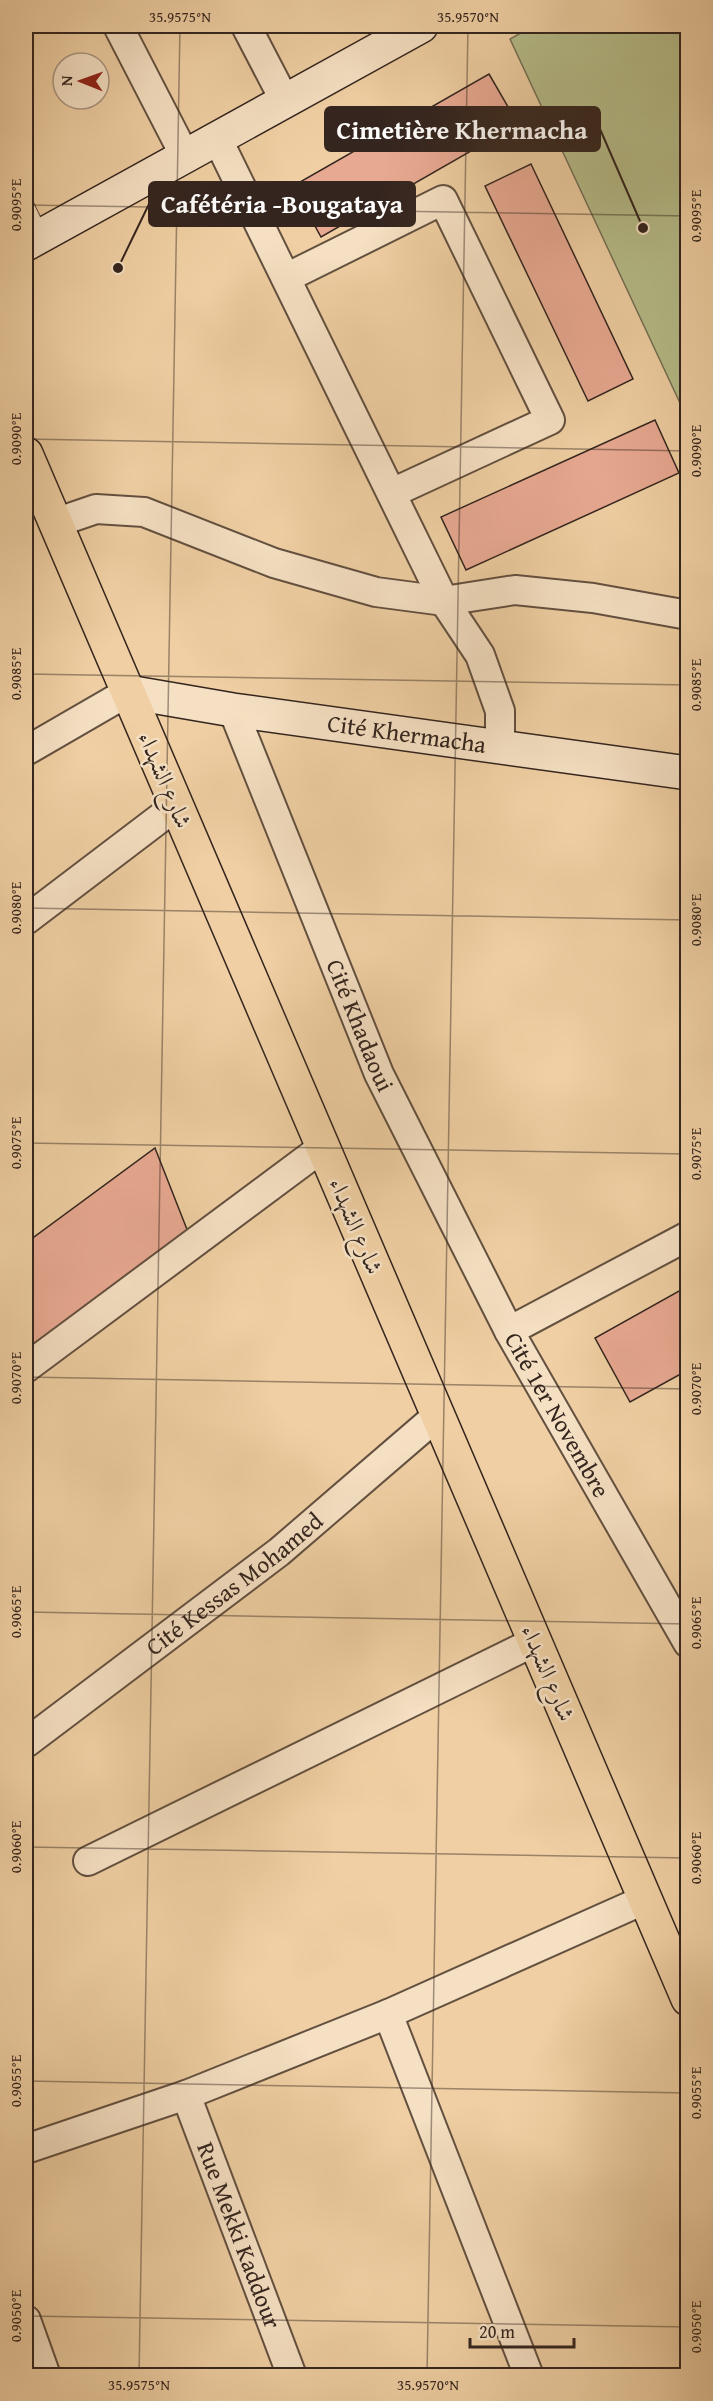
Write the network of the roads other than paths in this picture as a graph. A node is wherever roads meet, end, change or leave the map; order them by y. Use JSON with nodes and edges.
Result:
{"nodes":[{"id":1,"x":118,"y":26,"type":"edge"},
{"id":2,"x":246,"y":26,"type":"edge"},
{"id":3,"x":422,"y":26,"type":"edge"},
{"id":4,"x":285,"y":101,"type":"junction"},
{"id":5,"x":217,"y":138,"type":"junction"},
{"id":6,"x":185,"y":156,"type":"junction"},
{"id":7,"x":26,"y":204,"type":"edge"},
{"id":8,"x":33,"y":240,"type":"edge"},
{"id":9,"x":286,"y":278,"type":"junction"},
{"id":10,"x":29,"y":471,"type":"edge"},
{"id":11,"x":392,"y":494,"type":"junction"},
{"id":12,"x":55,"y":523,"type":"junction"},
{"id":13,"x":444,"y":601,"type":"junction"},
{"id":14,"x":687,"y":615,"type":"edge"},
{"id":15,"x":128,"y":692,"type":"junction"},
{"id":16,"x":233,"y":710,"type":"junction"},
{"id":17,"x":500,"y":747,"type":"junction"},
{"id":18,"x":26,"y":751,"type":"edge"},
{"id":19,"x":687,"y":773,"type":"edge"},
{"id":20,"x":176,"y":806,"type":"junction"},
{"id":21,"x":26,"y":920,"type":"edge"},
{"id":22,"x":322,"y":1147,"type":"junction"},
{"id":23,"x":687,"y":1236,"type":"edge"},
{"id":24,"x":509,"y":1331,"type":"junction"},
{"id":25,"x":26,"y":1368,"type":"edge"},
{"id":26,"x":437,"y":1416,"type":"junction"},
{"id":27,"x":534,"y":1642,"type":"junction"},
{"id":28,"x":687,"y":1643,"type":"edge"},
{"id":29,"x":26,"y":1743,"type":"edge"},
{"id":30,"x":88,"y":1861,"type":"dead end"},
{"id":31,"x":646,"y":1899,"type":"junction"},
{"id":32,"x":687,"y":1999,"type":"edge"},
{"id":33,"x":388,"y":2014,"type":"junction"},
{"id":34,"x":186,"y":2095,"type":"junction"},
{"id":35,"x":26,"y":2149,"type":"edge"},
{"id":36,"x":26,"y":2320,"type":"edge"},
{"id":37,"x":46,"y":2376,"type":"edge"},
{"id":38,"x":292,"y":2376,"type":"edge"},
{"id":39,"x":529,"y":2376,"type":"edge"}],
"edges":[{"from":1,"to":6,"type":"street"},
{"from":2,"to":4,"type":"street"},
{"from":3,"to":4,"type":"street"},
{"from":4,"to":5,"type":"street"},
{"from":5,"to":6,"type":"street"},
{"from":5,"to":9,"type":"street"},
{"from":6,"to":8,"type":"street"},
{"from":7,"to":8,"type":"lane"},
{"from":9,"to":11,"type":"street"},
{"from":9,"to":11,"type":"street"},
{"from":10,"to":12,"type":"main road","name":"شارع الشهداء"},
{"from":11,"to":13,"type":"street"},
{"from":12,"to":13,"type":"street"},
{"from":12,"to":15,"type":"main road","name":"شارع الشهداء"},
{"from":13,"to":14,"type":"street"},
{"from":13,"to":17,"type":"street"},
{"from":15,"to":16,"type":"street","name":"Cité Khermacha"},
{"from":15,"to":18,"type":"street"},
{"from":15,"to":20,"type":"main road","name":"شارع الشهداء"},
{"from":16,"to":17,"type":"street","name":"Cité Khermacha"},
{"from":16,"to":24,"type":"street","name":"Cité Khadaoui"},
{"from":17,"to":19,"type":"street","name":"Cité Khermacha"},
{"from":20,"to":21,"type":"street"},
{"from":20,"to":22,"type":"main road","name":"شارع الشهداء"},
{"from":22,"to":25,"type":"street"},
{"from":22,"to":26,"type":"main road","name":"شارع الشهداء"},
{"from":23,"to":24,"type":"street","name":"Cité 1er Novembre"},
{"from":24,"to":28,"type":"street","name":"Cité 1er Novembre"},
{"from":26,"to":27,"type":"main road","name":"شارع الشهداء"},
{"from":26,"to":29,"type":"street","name":"Cité Kessas Mohamed"},
{"from":27,"to":30,"type":"street"},
{"from":27,"to":31,"type":"main road","name":"شارع الشهداء"},
{"from":31,"to":32,"type":"main road","name":"شارع الشهداء"},
{"from":31,"to":33,"type":"street"},
{"from":33,"to":34,"type":"street"},
{"from":33,"to":39,"type":"street"},
{"from":34,"to":35,"type":"street"},
{"from":34,"to":38,"type":"street","name":"Rue Mekki Kaddour"},
{"from":36,"to":37,"type":"street"}]}
